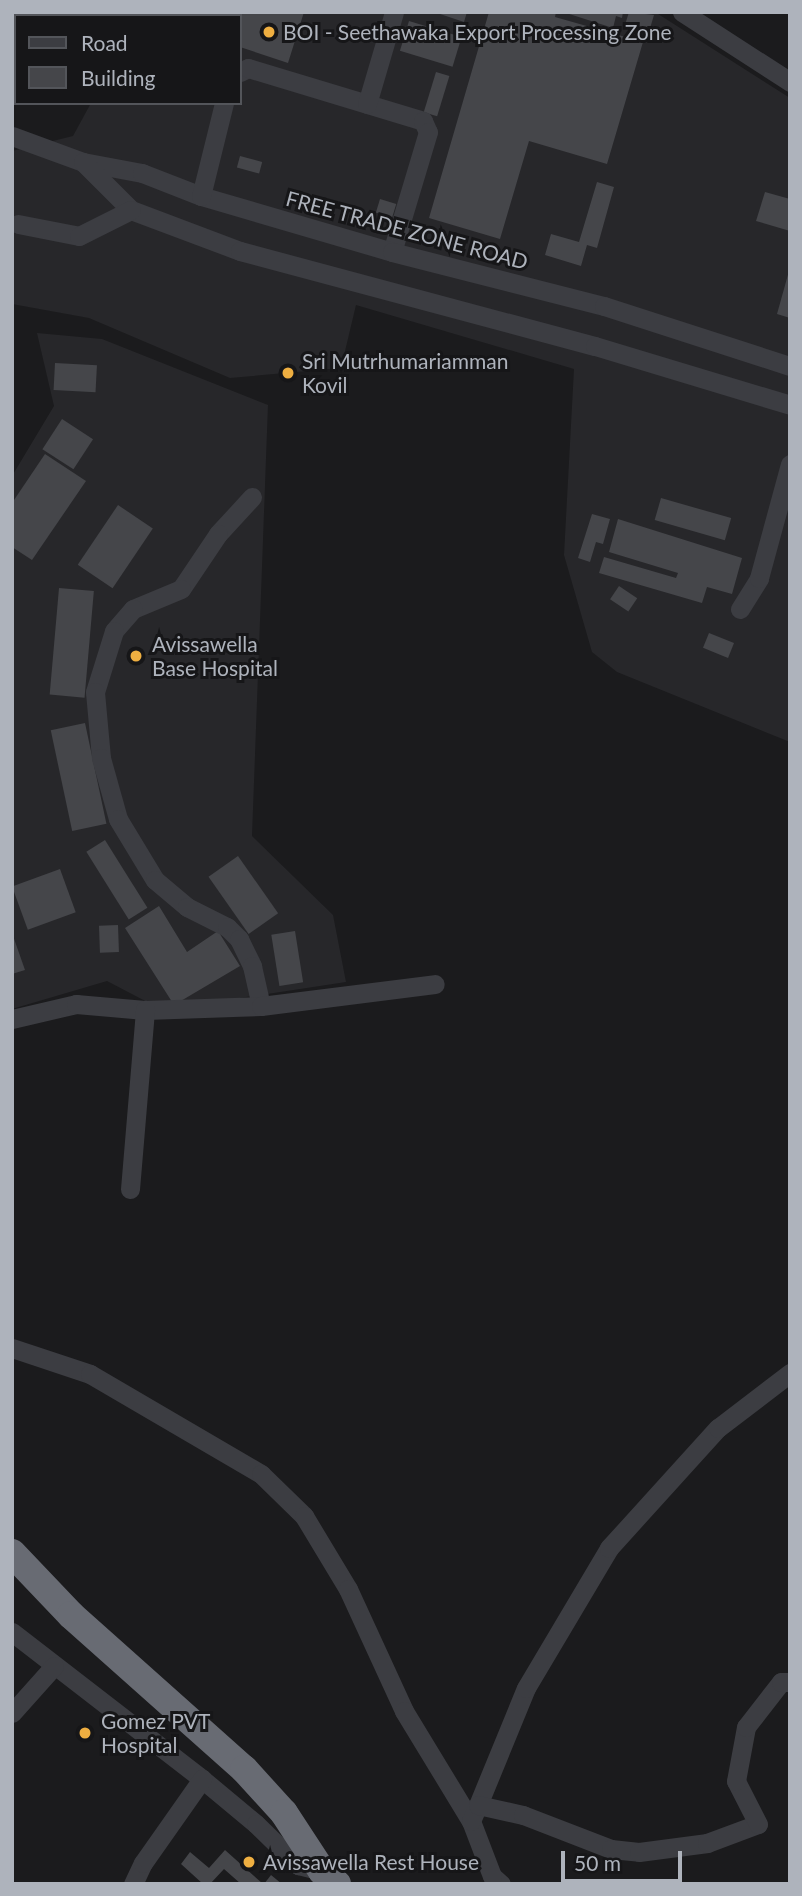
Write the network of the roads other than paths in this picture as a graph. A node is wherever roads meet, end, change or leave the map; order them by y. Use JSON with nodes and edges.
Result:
{"nodes":[{"id":1,"x":394,"y":12,"type":"edge"},
{"id":2,"x":682,"y":12,"type":"edge"},
{"id":3,"x":242,"y":71,"type":"edge"},
{"id":4,"x":790,"y":82,"type":"edge"},
{"id":5,"x":367,"y":104,"type":"junction"},
{"id":6,"x":224,"y":105,"type":"edge"},
{"id":7,"x":12,"y":136,"type":"edge"},
{"id":8,"x":83,"y":162,"type":"junction"},
{"id":9,"x":201,"y":195,"type":"junction"},
{"id":10,"x":131,"y":210,"type":"junction"},
{"id":11,"x":18,"y":224,"type":"dead end"},
{"id":12,"x":392,"y":252,"type":"junction"},
{"id":13,"x":790,"y":366,"type":"edge"},
{"id":14,"x":790,"y":405,"type":"edge"},
{"id":15,"x":790,"y":464,"type":"edge"},
{"id":16,"x":252,"y":497,"type":"dead end"},
{"id":17,"x":740,"y":609,"type":"dead end"},
{"id":18,"x":435,"y":984,"type":"dead end"},
{"id":19,"x":261,"y":1006,"type":"junction"},
{"id":20,"x":145,"y":1010,"type":"junction"},
{"id":21,"x":12,"y":1019,"type":"edge"},
{"id":22,"x":130,"y":1189,"type":"dead end"},
{"id":23,"x":12,"y":1348,"type":"edge"},
{"id":24,"x":790,"y":1373,"type":"edge"},
{"id":25,"x":12,"y":1553,"type":"edge"},
{"id":26,"x":12,"y":1632,"type":"edge"},
{"id":27,"x":54,"y":1666,"type":"junction"},
{"id":28,"x":790,"y":1682,"type":"edge"},
{"id":29,"x":12,"y":1713,"type":"edge"},
{"id":30,"x":202,"y":1779,"type":"junction"},
{"id":31,"x":474,"y":1813,"type":"junction"},
{"id":32,"x":330,"y":1877,"type":"edge"},
{"id":33,"x":133,"y":1884,"type":"edge"},
{"id":34,"x":501,"y":1884,"type":"edge"}],
"edges":[{"from":1,"to":5,"type":"street"},
{"from":2,"to":4,"type":"street"},
{"from":3,"to":5,"type":"street"},
{"from":5,"to":12,"type":"street"},
{"from":6,"to":9,"type":"street"},
{"from":7,"to":8,"type":"street","name":"FREE TRADE ZONE ROAD"},
{"from":8,"to":9,"type":"street","name":"FREE TRADE ZONE ROAD"},
{"from":8,"to":10,"type":"street"},
{"from":9,"to":12,"type":"street","name":"FREE TRADE ZONE ROAD"},
{"from":10,"to":11,"type":"street"},
{"from":10,"to":14,"type":"street"},
{"from":12,"to":13,"type":"street","name":"FREE TRADE ZONE ROAD"},
{"from":15,"to":17,"type":"street"},
{"from":16,"to":19,"type":"street"},
{"from":18,"to":19,"type":"street"},
{"from":19,"to":20,"type":"street"},
{"from":20,"to":21,"type":"street"},
{"from":20,"to":22,"type":"street"},
{"from":23,"to":31,"type":"street"},
{"from":24,"to":31,"type":"street"},
{"from":25,"to":32,"type":"highway"},
{"from":26,"to":27,"type":"street"},
{"from":27,"to":29,"type":"street"},
{"from":27,"to":30,"type":"street"},
{"from":28,"to":31,"type":"street"},
{"from":30,"to":32,"type":"street"},
{"from":30,"to":33,"type":"street"},
{"from":31,"to":34,"type":"street"}]}
